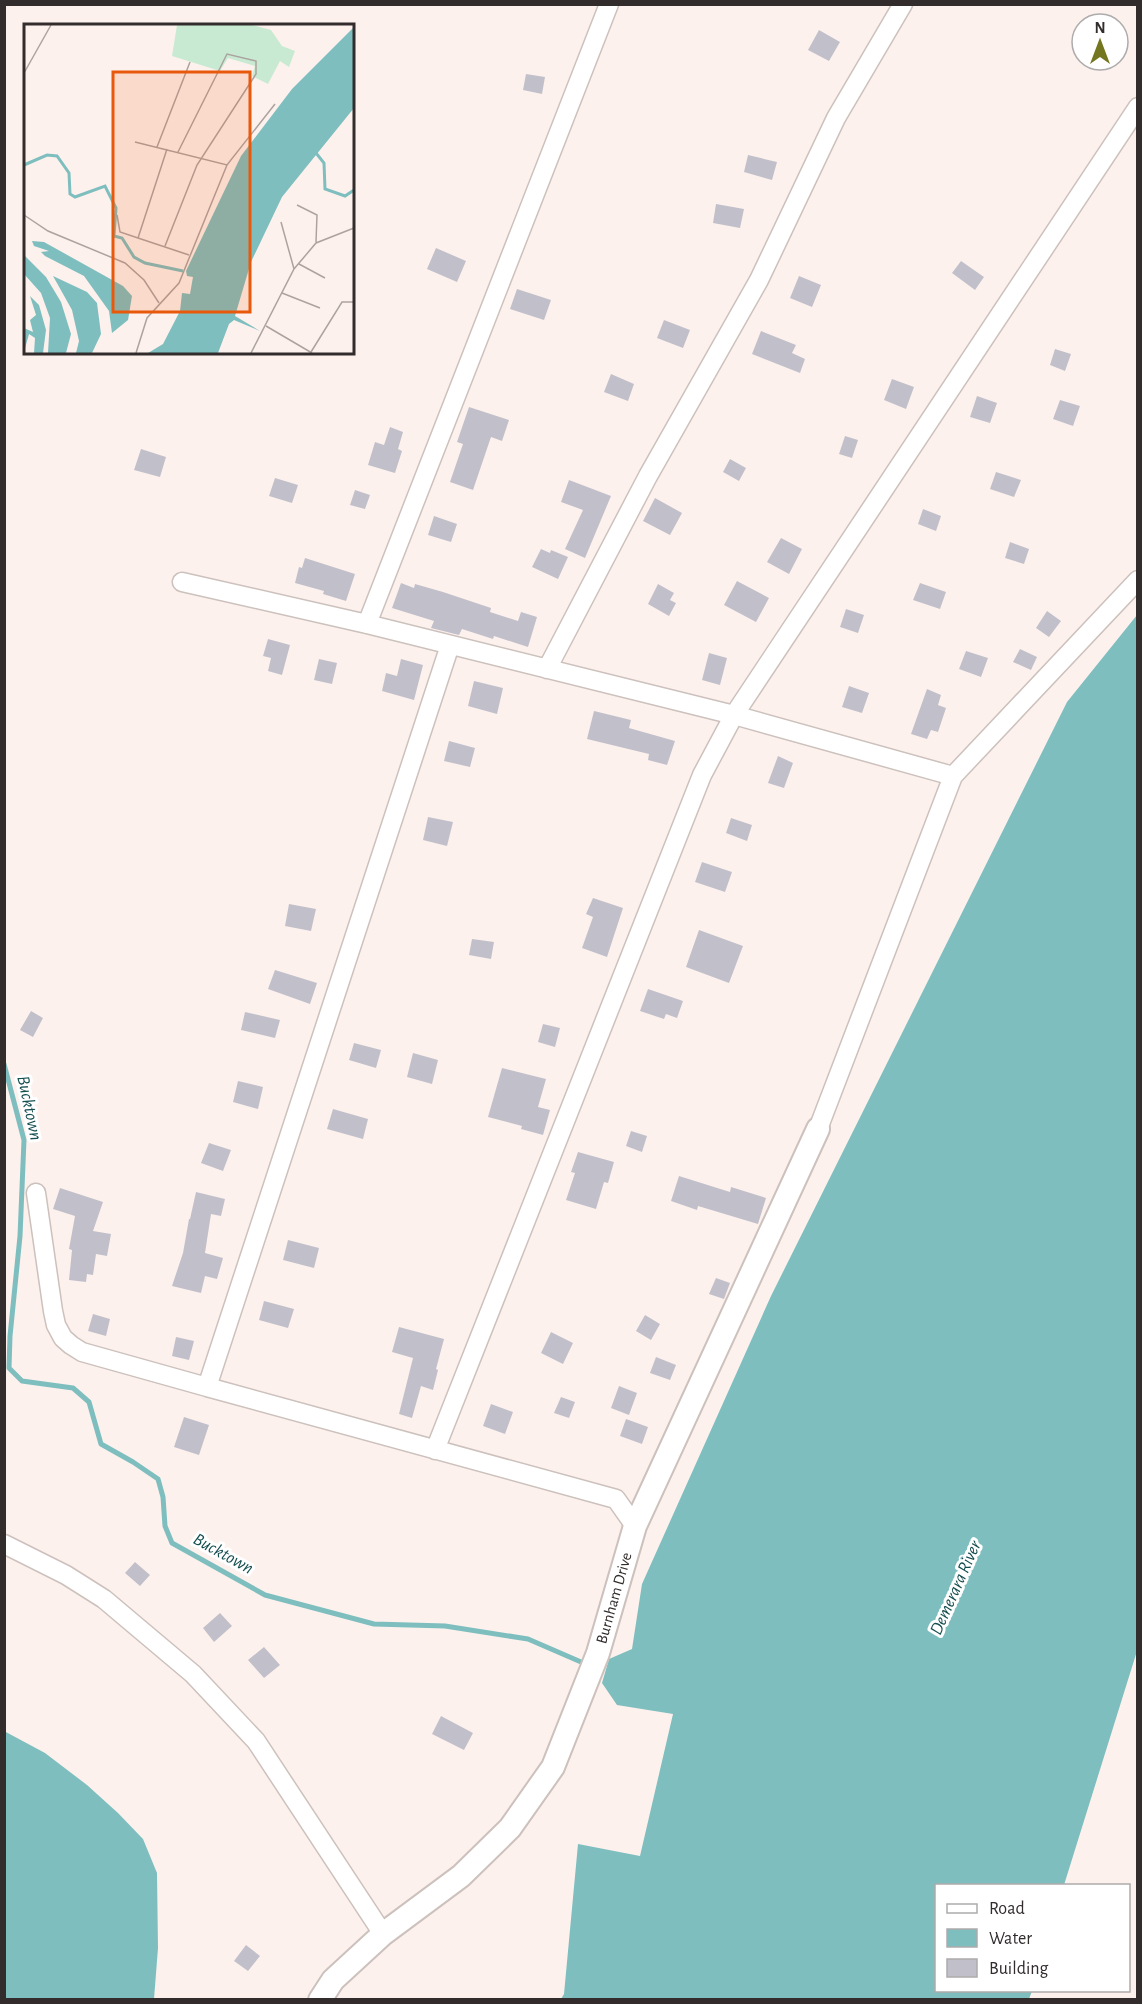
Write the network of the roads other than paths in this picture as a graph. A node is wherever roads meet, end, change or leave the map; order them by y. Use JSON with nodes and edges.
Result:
{"nodes":[{"id":1,"x":609,"y":4,"type":"edge"},
{"id":2,"x":903,"y":4,"type":"edge"},
{"id":3,"x":1137,"y":107,"type":"edge"},
{"id":4,"x":1137,"y":580,"type":"edge"},
{"id":5,"x":182,"y":582,"type":"dead end"},
{"id":6,"x":367,"y":624,"type":"junction"},
{"id":7,"x":450,"y":645,"type":"junction"},
{"id":8,"x":547,"y":669,"type":"junction"},
{"id":9,"x":734,"y":715,"type":"junction"},
{"id":10,"x":953,"y":776,"type":"junction"},
{"id":11,"x":818,"y":1129,"type":"joint"},
{"id":12,"x":36,"y":1193,"type":"dead end"},
{"id":13,"x":207,"y":1387,"type":"junction"},
{"id":14,"x":435,"y":1450,"type":"junction"},
{"id":15,"x":635,"y":1526,"type":"junction"},
{"id":16,"x":4,"y":1544,"type":"edge"},
{"id":17,"x":383,"y":1934,"type":"junction"},
{"id":18,"x":320,"y":2000,"type":"edge"}],
"edges":[{"from":1,"to":6,"type":"street"},
{"from":2,"to":8,"type":"street"},
{"from":3,"to":9,"type":"street"},
{"from":4,"to":10,"type":"street"},
{"from":5,"to":6,"type":"street"},
{"from":6,"to":7,"type":"street"},
{"from":7,"to":8,"type":"street"},
{"from":7,"to":13,"type":"street"},
{"from":8,"to":9,"type":"street"},
{"from":9,"to":10,"type":"street"},
{"from":9,"to":14,"type":"street"},
{"from":10,"to":11,"type":"street"},
{"from":11,"to":15,"type":"street","name":"Burnham Drive"},
{"from":12,"to":13,"type":"street"},
{"from":13,"to":14,"type":"street"},
{"from":14,"to":15,"type":"street"},
{"from":15,"to":17,"type":"street","name":"Burnham Drive"},
{"from":16,"to":17,"type":"street"},
{"from":17,"to":18,"type":"street","name":"Burnham Drive"}]}
